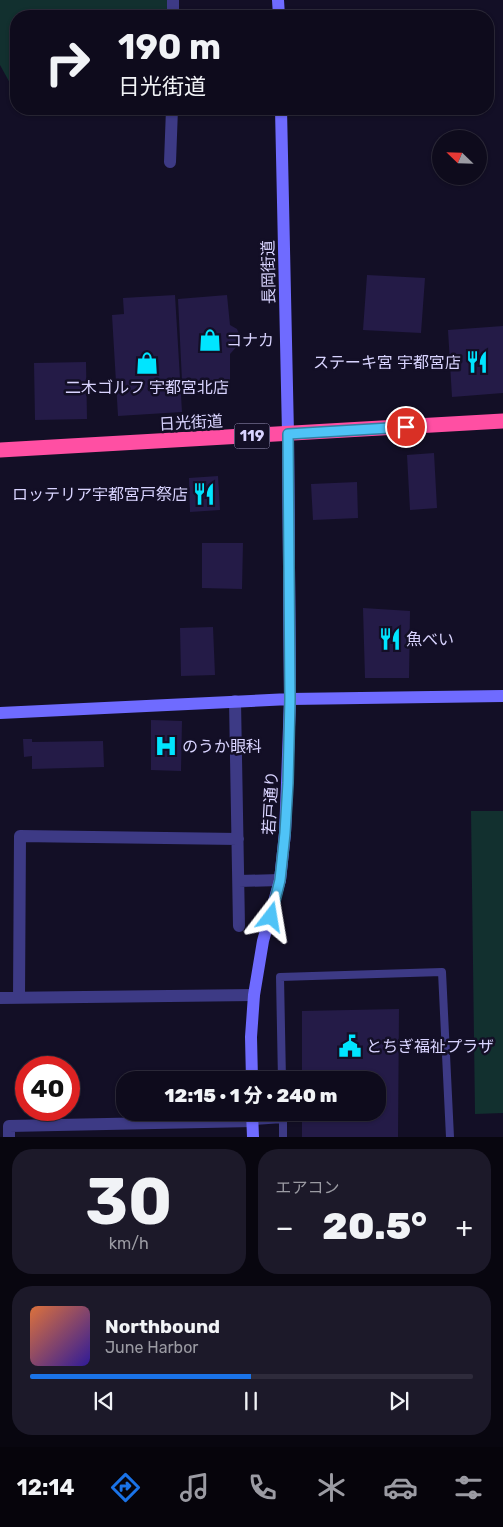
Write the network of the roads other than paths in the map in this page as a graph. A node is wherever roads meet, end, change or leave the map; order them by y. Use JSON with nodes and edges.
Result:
{"nodes":[{"id":1,"x":172,"y":115,"type":"edge"},
{"id":2,"x":281,"y":115,"type":"edge"},
{"id":3,"x":170,"y":162,"type":"dead end"},
{"id":4,"x":503,"y":421,"type":"edge"},
{"id":5,"x":288,"y":434,"type":"junction"},
{"id":6,"x":0,"y":450,"type":"edge"},
{"id":7,"x":503,"y":696,"type":"edge"},
{"id":8,"x":290,"y":699,"type":"junction"},
{"id":9,"x":235,"y":701,"type":"junction"},
{"id":10,"x":0,"y":713,"type":"edge"},
{"id":11,"x":238,"y":839,"type":"junction"},
{"id":12,"x":280,"y":880,"type":"junction"},
{"id":13,"x":240,"y":882,"type":"junction"},
{"id":14,"x":239,"y":926,"type":"dead end"},
{"id":15,"x":254,"y":995,"type":"junction"},
{"id":16,"x":0,"y":998,"type":"edge"},
{"id":17,"x":19,"y":998,"type":"junction"},
{"id":18,"x":252,"y":1071,"type":"edge"},
{"id":19,"x":282,"y":1071,"type":"edge"},
{"id":20,"x":144,"y":1121,"type":"edge"},
{"id":21,"x":252,"y":1121,"type":"edge"},
{"id":22,"x":283,"y":1121,"type":"edge"},
{"id":23,"x":9,"y":1137,"type":"edge"},
{"id":24,"x":253,"y":1137,"type":"edge"},
{"id":25,"x":283,"y":1137,"type":"edge"},
{"id":26,"x":450,"y":1137,"type":"edge"}],
"edges":[{"from":1,"to":3,"type":"street"},
{"from":2,"to":5,"type":"street","name":"長岡街道"},
{"from":4,"to":5,"type":"highway","name":"日光街道","number":"119"},
{"from":5,"to":6,"type":"highway","name":"日光街道","number":"119"},
{"from":5,"to":8,"type":"street","name":"若戸通り"},
{"from":7,"to":8,"type":"street"},
{"from":8,"to":9,"type":"street"},
{"from":8,"to":12,"type":"street","name":"若戸通り"},
{"from":9,"to":10,"type":"street"},
{"from":9,"to":11,"type":"street"},
{"from":11,"to":13,"type":"street"},
{"from":11,"to":17,"type":"street"},
{"from":12,"to":13,"type":"street"},
{"from":12,"to":15,"type":"street","name":"若戸通り"},
{"from":13,"to":14,"type":"street"},
{"from":15,"to":17,"type":"street"},
{"from":15,"to":18,"type":"street","name":"若戸通り"},
{"from":16,"to":17,"type":"street"},
{"from":19,"to":26,"type":"lane"},
{"from":20,"to":23,"type":"street"},
{"from":21,"to":24,"type":"street"},
{"from":22,"to":25,"type":"lane"}]}
